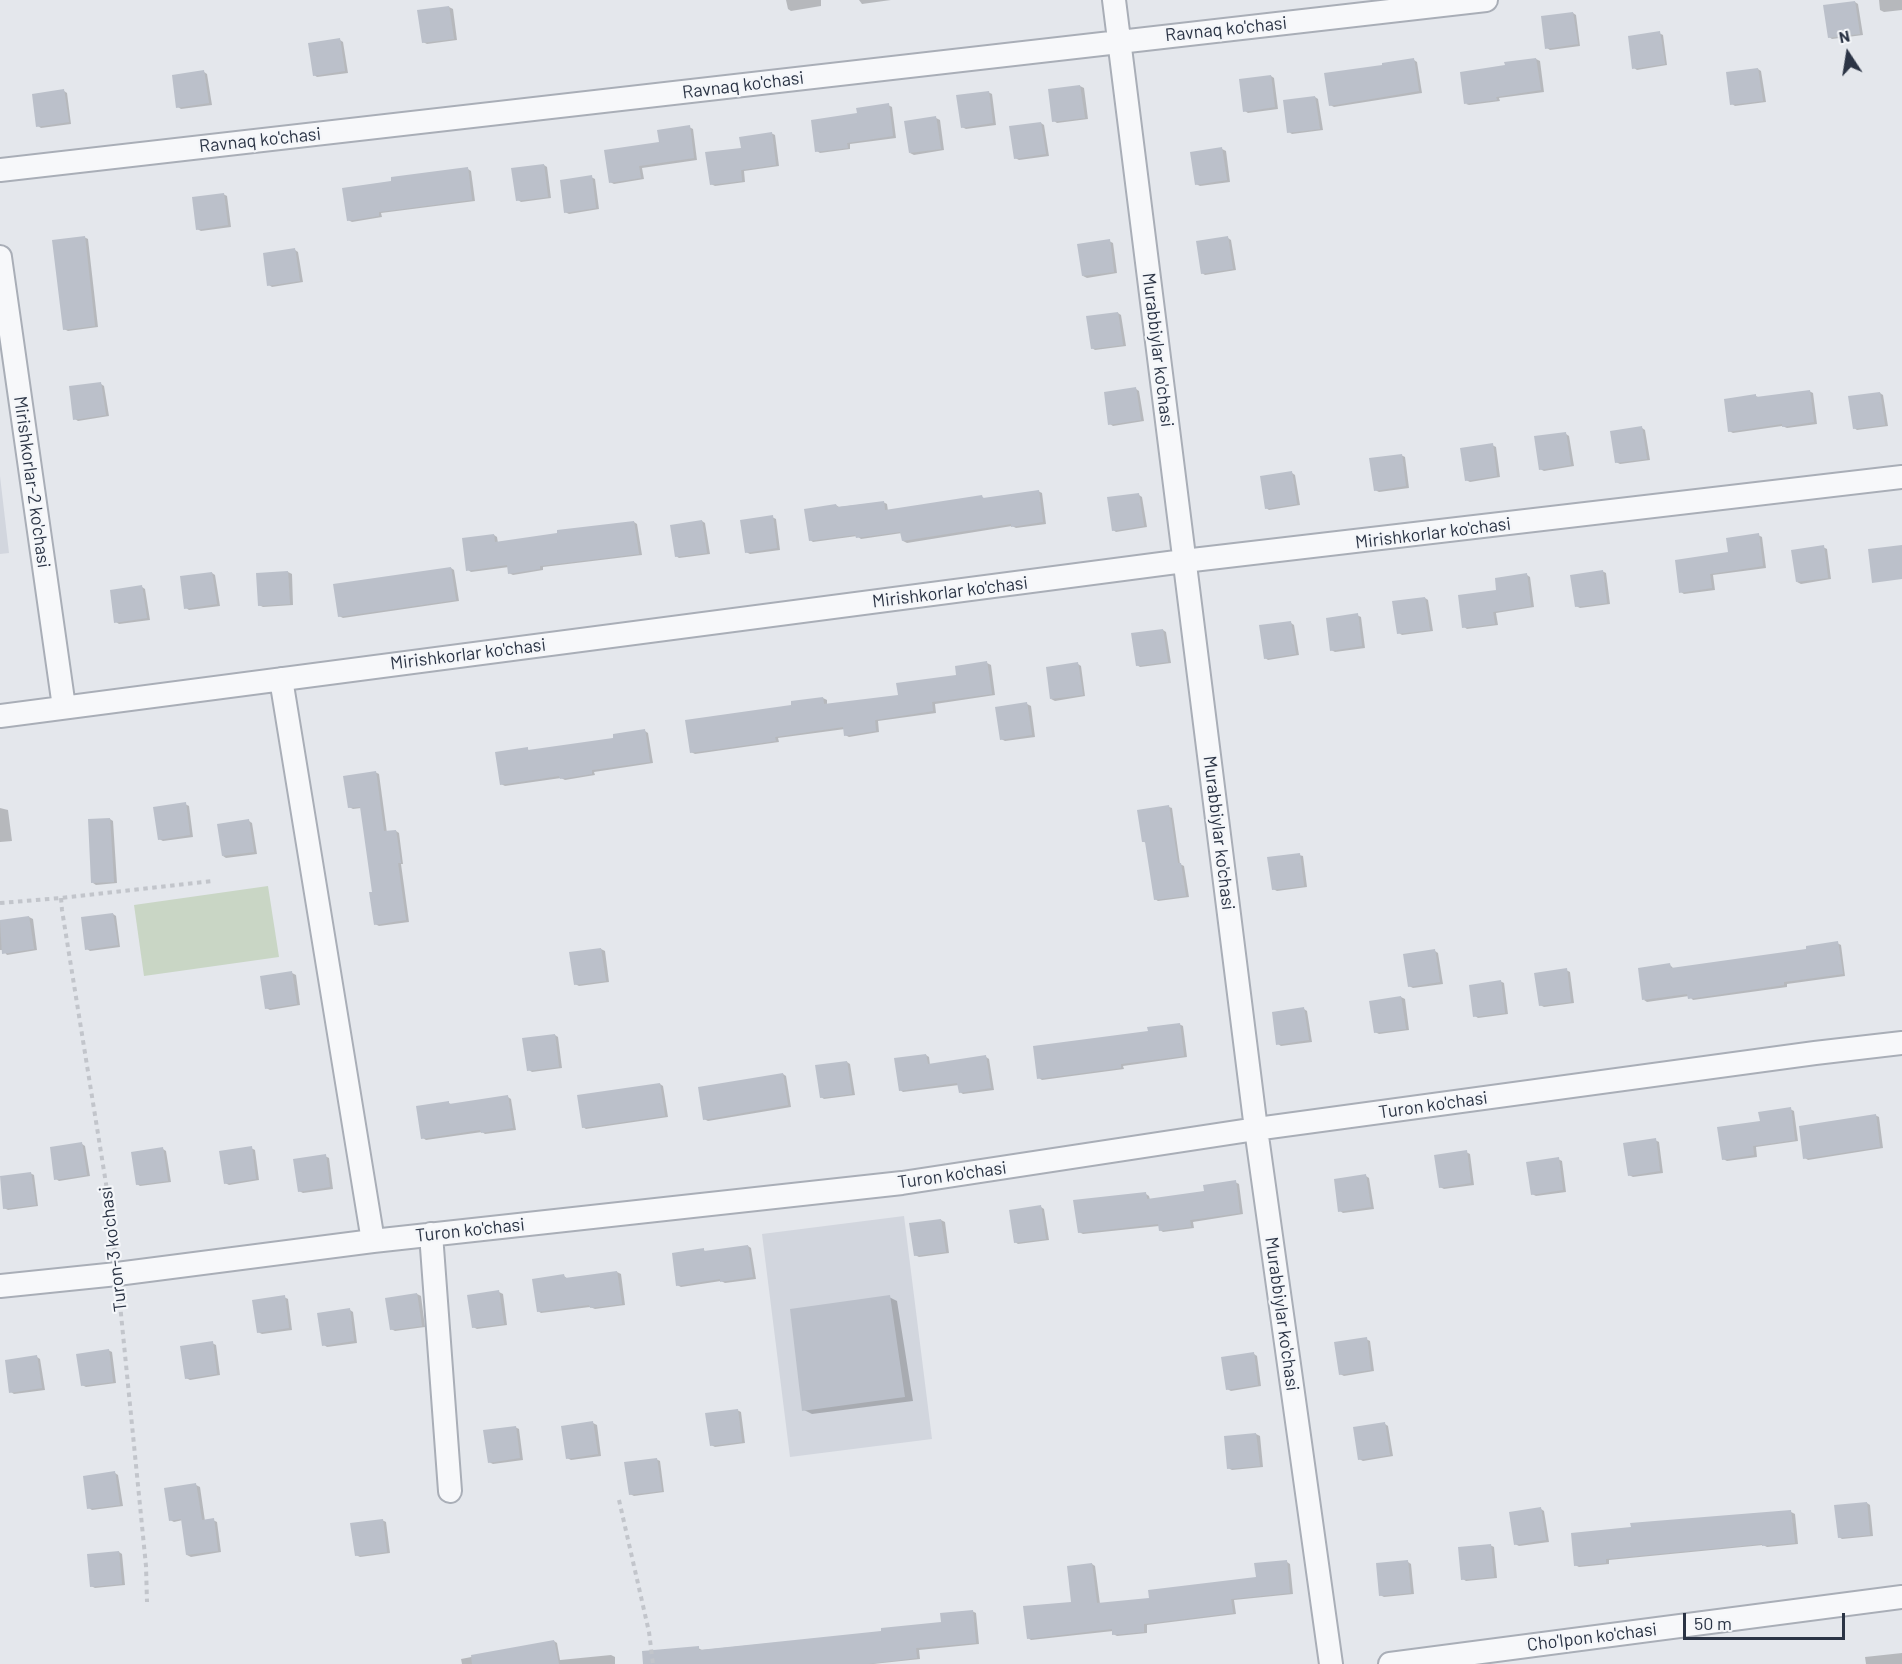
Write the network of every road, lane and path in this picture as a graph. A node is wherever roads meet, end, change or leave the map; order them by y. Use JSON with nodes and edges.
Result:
{"nodes":[{"id":1,"x":1114,"y":0,"type":"edge"},
{"id":2,"x":1486,"y":0,"type":"edge"},
{"id":3,"x":1119,"y":41,"type":"junction"},
{"id":4,"x":0,"y":170,"type":"edge"},
{"id":5,"x":0,"y":257,"type":"edge"},
{"id":6,"x":1902,"y":477,"type":"edge"},
{"id":7,"x":1184,"y":561,"type":"junction"},
{"id":8,"x":281,"y":679,"type":"junction"},
{"id":9,"x":64,"y":707,"type":"junction"},
{"id":10,"x":0,"y":716,"type":"edge"},
{"id":11,"x":212,"y":881,"type":"dead end"},
{"id":12,"x":61,"y":898,"type":"junction"},
{"id":13,"x":0,"y":903,"type":"edge"},
{"id":14,"x":1902,"y":1043,"type":"edge"},
{"id":15,"x":1256,"y":1129,"type":"junction"},
{"id":16,"x":431,"y":1234,"type":"junction"},
{"id":17,"x":373,"y":1241,"type":"junction"},
{"id":18,"x":117,"y":1274,"type":"junction"},
{"id":19,"x":0,"y":1286,"type":"edge"},
{"id":20,"x":450,"y":1491,"type":"dead end"},
{"id":21,"x":619,"y":1500,"type":"dead end"},
{"id":22,"x":1902,"y":1597,"type":"edge"},
{"id":23,"x":147,"y":1602,"type":"dead end"},
{"id":24,"x":653,"y":1664,"type":"edge"},
{"id":25,"x":1331,"y":1664,"type":"edge"},
{"id":26,"x":1389,"y":1664,"type":"edge"}],
"edges":[{"from":1,"to":3,"type":"street","name":"Murabbiylar ko'chasi"},
{"from":2,"to":3,"type":"street","name":"Ravnaq ko'chasi"},
{"from":3,"to":4,"type":"street","name":"Ravnaq ko'chasi"},
{"from":3,"to":7,"type":"street","name":"Murabbiylar ko'chasi"},
{"from":5,"to":9,"type":"street","name":"Mirishkorlar-2 ko'chasi"},
{"from":6,"to":7,"type":"street","name":"Mirishkorlar ko'chasi"},
{"from":7,"to":8,"type":"street","name":"Mirishkorlar ko'chasi"},
{"from":7,"to":15,"type":"street","name":"Murabbiylar ko'chasi"},
{"from":8,"to":9,"type":"street","name":"Mirishkorlar ko'chasi"},
{"from":8,"to":17,"type":"street"},
{"from":9,"to":10,"type":"street","name":"Mirishkorlar ko'chasi"},
{"from":11,"to":12,"type":"path"},
{"from":12,"to":13,"type":"path"},
{"from":12,"to":18,"type":"path","name":"Turon-3 ko'chasi"},
{"from":14,"to":15,"type":"street","name":"Turon ko'chasi"},
{"from":15,"to":16,"type":"street","name":"Turon ko'chasi"},
{"from":15,"to":25,"type":"street","name":"Murabbiylar ko'chasi"},
{"from":16,"to":17,"type":"street","name":"Turon ko'chasi"},
{"from":16,"to":20,"type":"street"},
{"from":17,"to":18,"type":"street","name":"Turon ko'chasi"},
{"from":18,"to":19,"type":"street","name":"Turon ko'chasi"},
{"from":18,"to":23,"type":"path","name":"Turon-3 ko'chasi"},
{"from":21,"to":24,"type":"path"},
{"from":22,"to":26,"type":"street","name":"Cho'lpon ko'chasi"}]}
